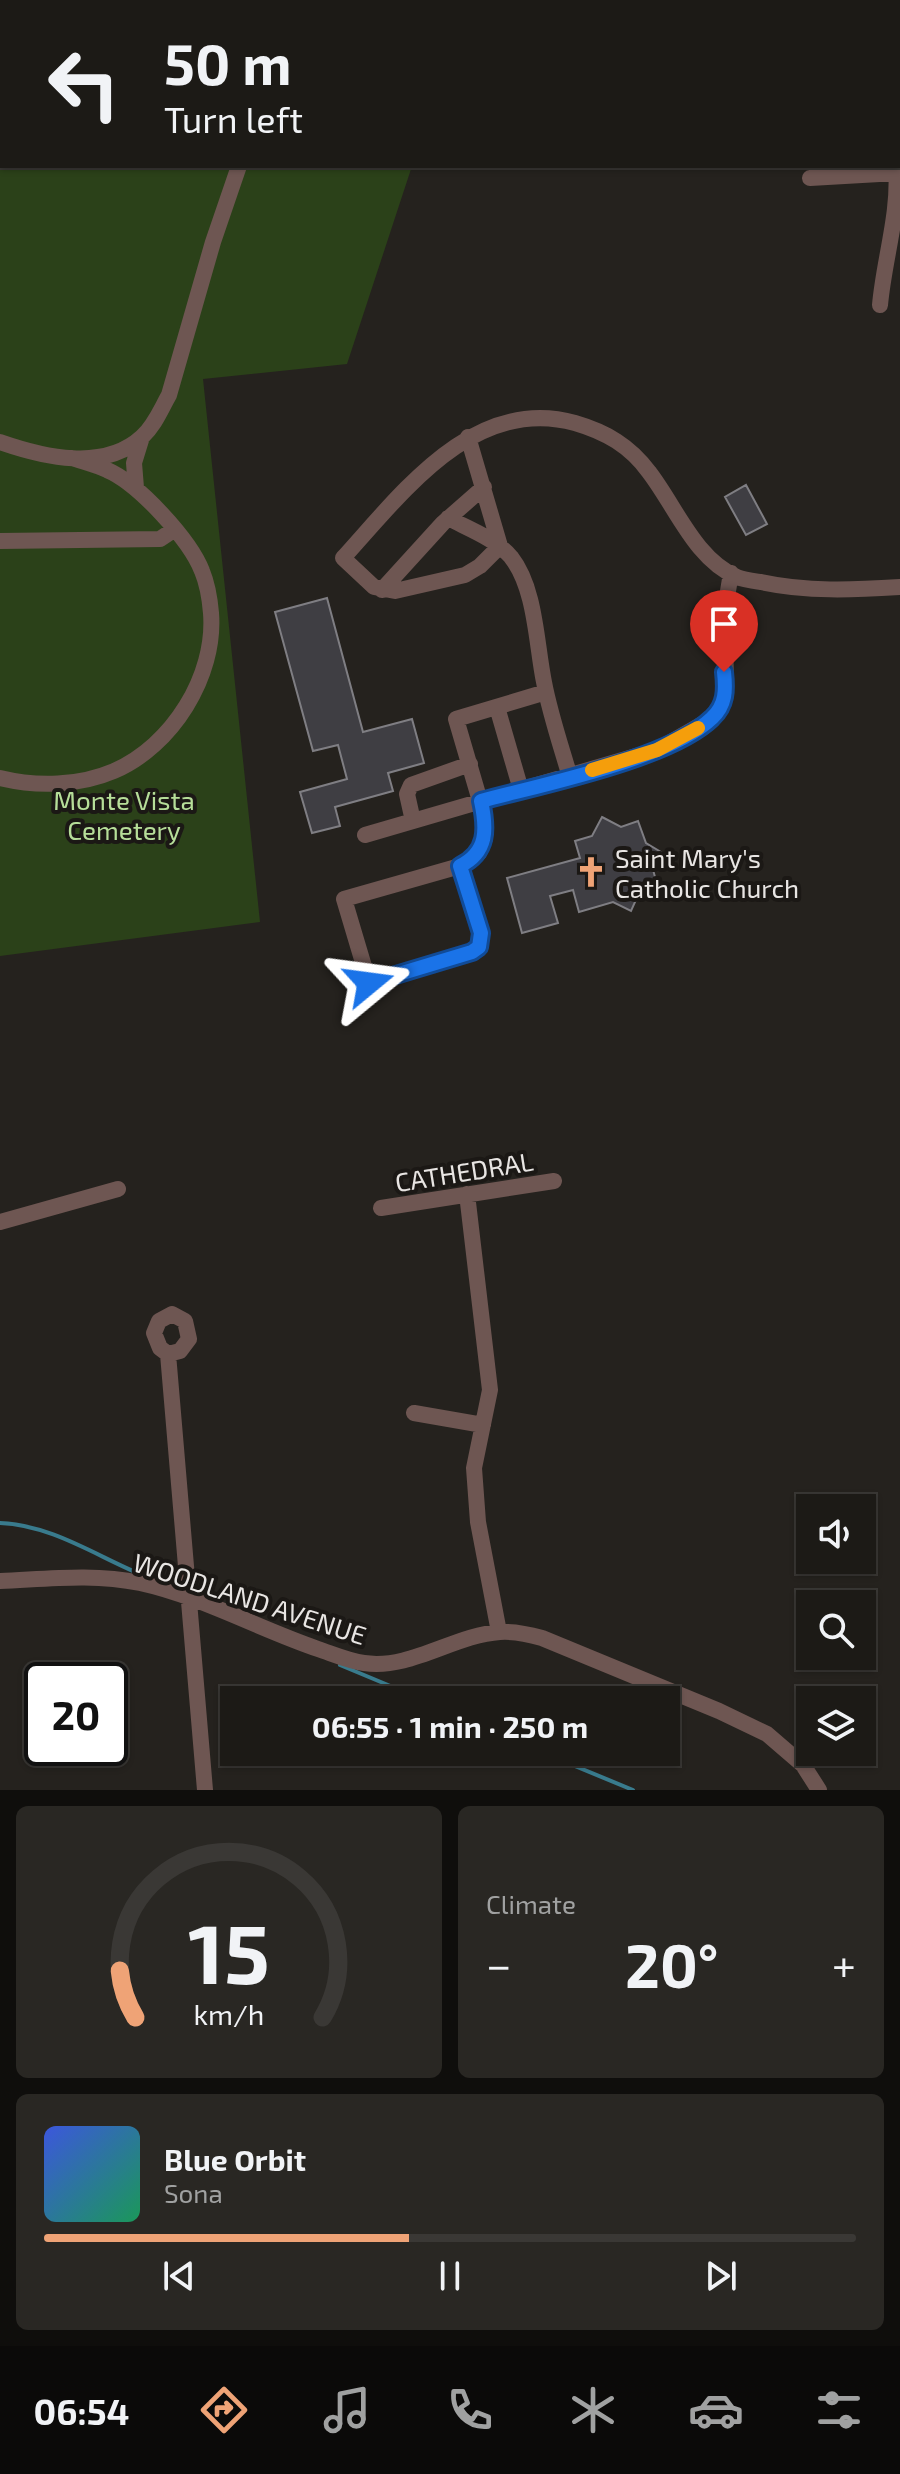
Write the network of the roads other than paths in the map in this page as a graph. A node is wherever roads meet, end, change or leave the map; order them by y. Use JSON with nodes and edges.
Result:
{"nodes":[{"id":1,"x":238,"y":168,"type":"edge"},
{"id":2,"x":897,"y":170,"type":"edge"},
{"id":3,"x":810,"y":178,"type":"dead end"},
{"id":4,"x":880,"y":305,"type":"dead end"},
{"id":5,"x":142,"y":437,"type":"junction"},
{"id":6,"x":468,"y":437,"type":"junction"},
{"id":7,"x":0,"y":442,"type":"edge"},
{"id":8,"x":72,"y":458,"type":"junction"},
{"id":9,"x":484,"y":487,"type":"junction"},
{"id":10,"x":136,"y":488,"type":"junction"},
{"id":11,"x":448,"y":518,"type":"junction"},
{"id":12,"x":175,"y":529,"type":"junction"},
{"id":13,"x":0,"y":541,"type":"edge"},
{"id":14,"x":500,"y":546,"type":"junction"},
{"id":15,"x":731,"y":573,"type":"junction"},
{"id":16,"x":900,"y":587,"type":"edge"},
{"id":17,"x":382,"y":590,"type":"junction"},
{"id":18,"x":546,"y":692,"type":"junction"},
{"id":19,"x":497,"y":707,"type":"junction"},
{"id":20,"x":470,"y":764,"type":"junction"},
{"id":21,"x":570,"y":777,"type":"junction"},
{"id":22,"x":0,"y":778,"type":"edge"},
{"id":23,"x":521,"y":790,"type":"junction"},
{"id":24,"x":481,"y":801,"type":"junction"},
{"id":25,"x":413,"y":821,"type":"junction"},
{"id":26,"x":365,"y":835,"type":"dead end"},
{"id":27,"x":460,"y":866,"type":"junction"},
{"id":28,"x":554,"y":1181,"type":"dead end"},
{"id":29,"x":118,"y":1189,"type":"dead end"},
{"id":30,"x":467,"y":1194,"type":"junction"},
{"id":31,"x":381,"y":1208,"type":"dead end"},
{"id":32,"x":0,"y":1222,"type":"edge"},
{"id":33,"x":168,"y":1354,"type":"dead end"},
{"id":34,"x":414,"y":1413,"type":"dead end"},
{"id":35,"x":483,"y":1425,"type":"junction"},
{"id":36,"x":0,"y":1581,"type":"edge"},
{"id":37,"x":188,"y":1599,"type":"junction"},
{"id":38,"x":499,"y":1632,"type":"junction"},
{"id":39,"x":205,"y":1790,"type":"edge"},
{"id":40,"x":819,"y":1790,"type":"edge"}],
"edges":[{"from":1,"to":5,"type":"street"},
{"from":2,"to":3,"type":"street"},
{"from":2,"to":4,"type":"street"},
{"from":5,"to":8,"type":"street"},
{"from":5,"to":10,"type":"street"},
{"from":6,"to":9,"type":"street"},
{"from":6,"to":15,"type":"street"},
{"from":6,"to":17,"type":"street"},
{"from":7,"to":8,"type":"street"},
{"from":8,"to":10,"type":"street"},
{"from":9,"to":11,"type":"street"},
{"from":9,"to":14,"type":"street"},
{"from":10,"to":12,"type":"street"},
{"from":11,"to":14,"type":"street"},
{"from":11,"to":17,"type":"street"},
{"from":12,"to":13,"type":"street"},
{"from":12,"to":22,"type":"street"},
{"from":14,"to":17,"type":"street"},
{"from":14,"to":18,"type":"street"},
{"from":15,"to":16,"type":"street"},
{"from":15,"to":21,"type":"street"},
{"from":18,"to":19,"type":"street"},
{"from":18,"to":21,"type":"street"},
{"from":19,"to":20,"type":"street"},
{"from":19,"to":23,"type":"street"},
{"from":20,"to":24,"type":"street"},
{"from":20,"to":25,"type":"street"},
{"from":21,"to":23,"type":"street"},
{"from":23,"to":24,"type":"street"},
{"from":24,"to":25,"type":"street"},
{"from":24,"to":27,"type":"street"},
{"from":25,"to":26,"type":"street"},
{"from":27,"to":27,"type":"street"},
{"from":28,"to":30,"type":"street","name":"CATHEDRAL"},
{"from":29,"to":32,"type":"street"},
{"from":30,"to":31,"type":"street","name":"CATHEDRAL"},
{"from":30,"to":35,"type":"street"},
{"from":33,"to":37,"type":"street"},
{"from":34,"to":35,"type":"street"},
{"from":35,"to":38,"type":"street"},
{"from":36,"to":37,"type":"street","name":"WOODLAND AVENUE"},
{"from":37,"to":38,"type":"street","name":"WOODLAND AVENUE"},
{"from":37,"to":39,"type":"street"},
{"from":38,"to":40,"type":"street","name":"WOODLAND AVENUE"}]}
